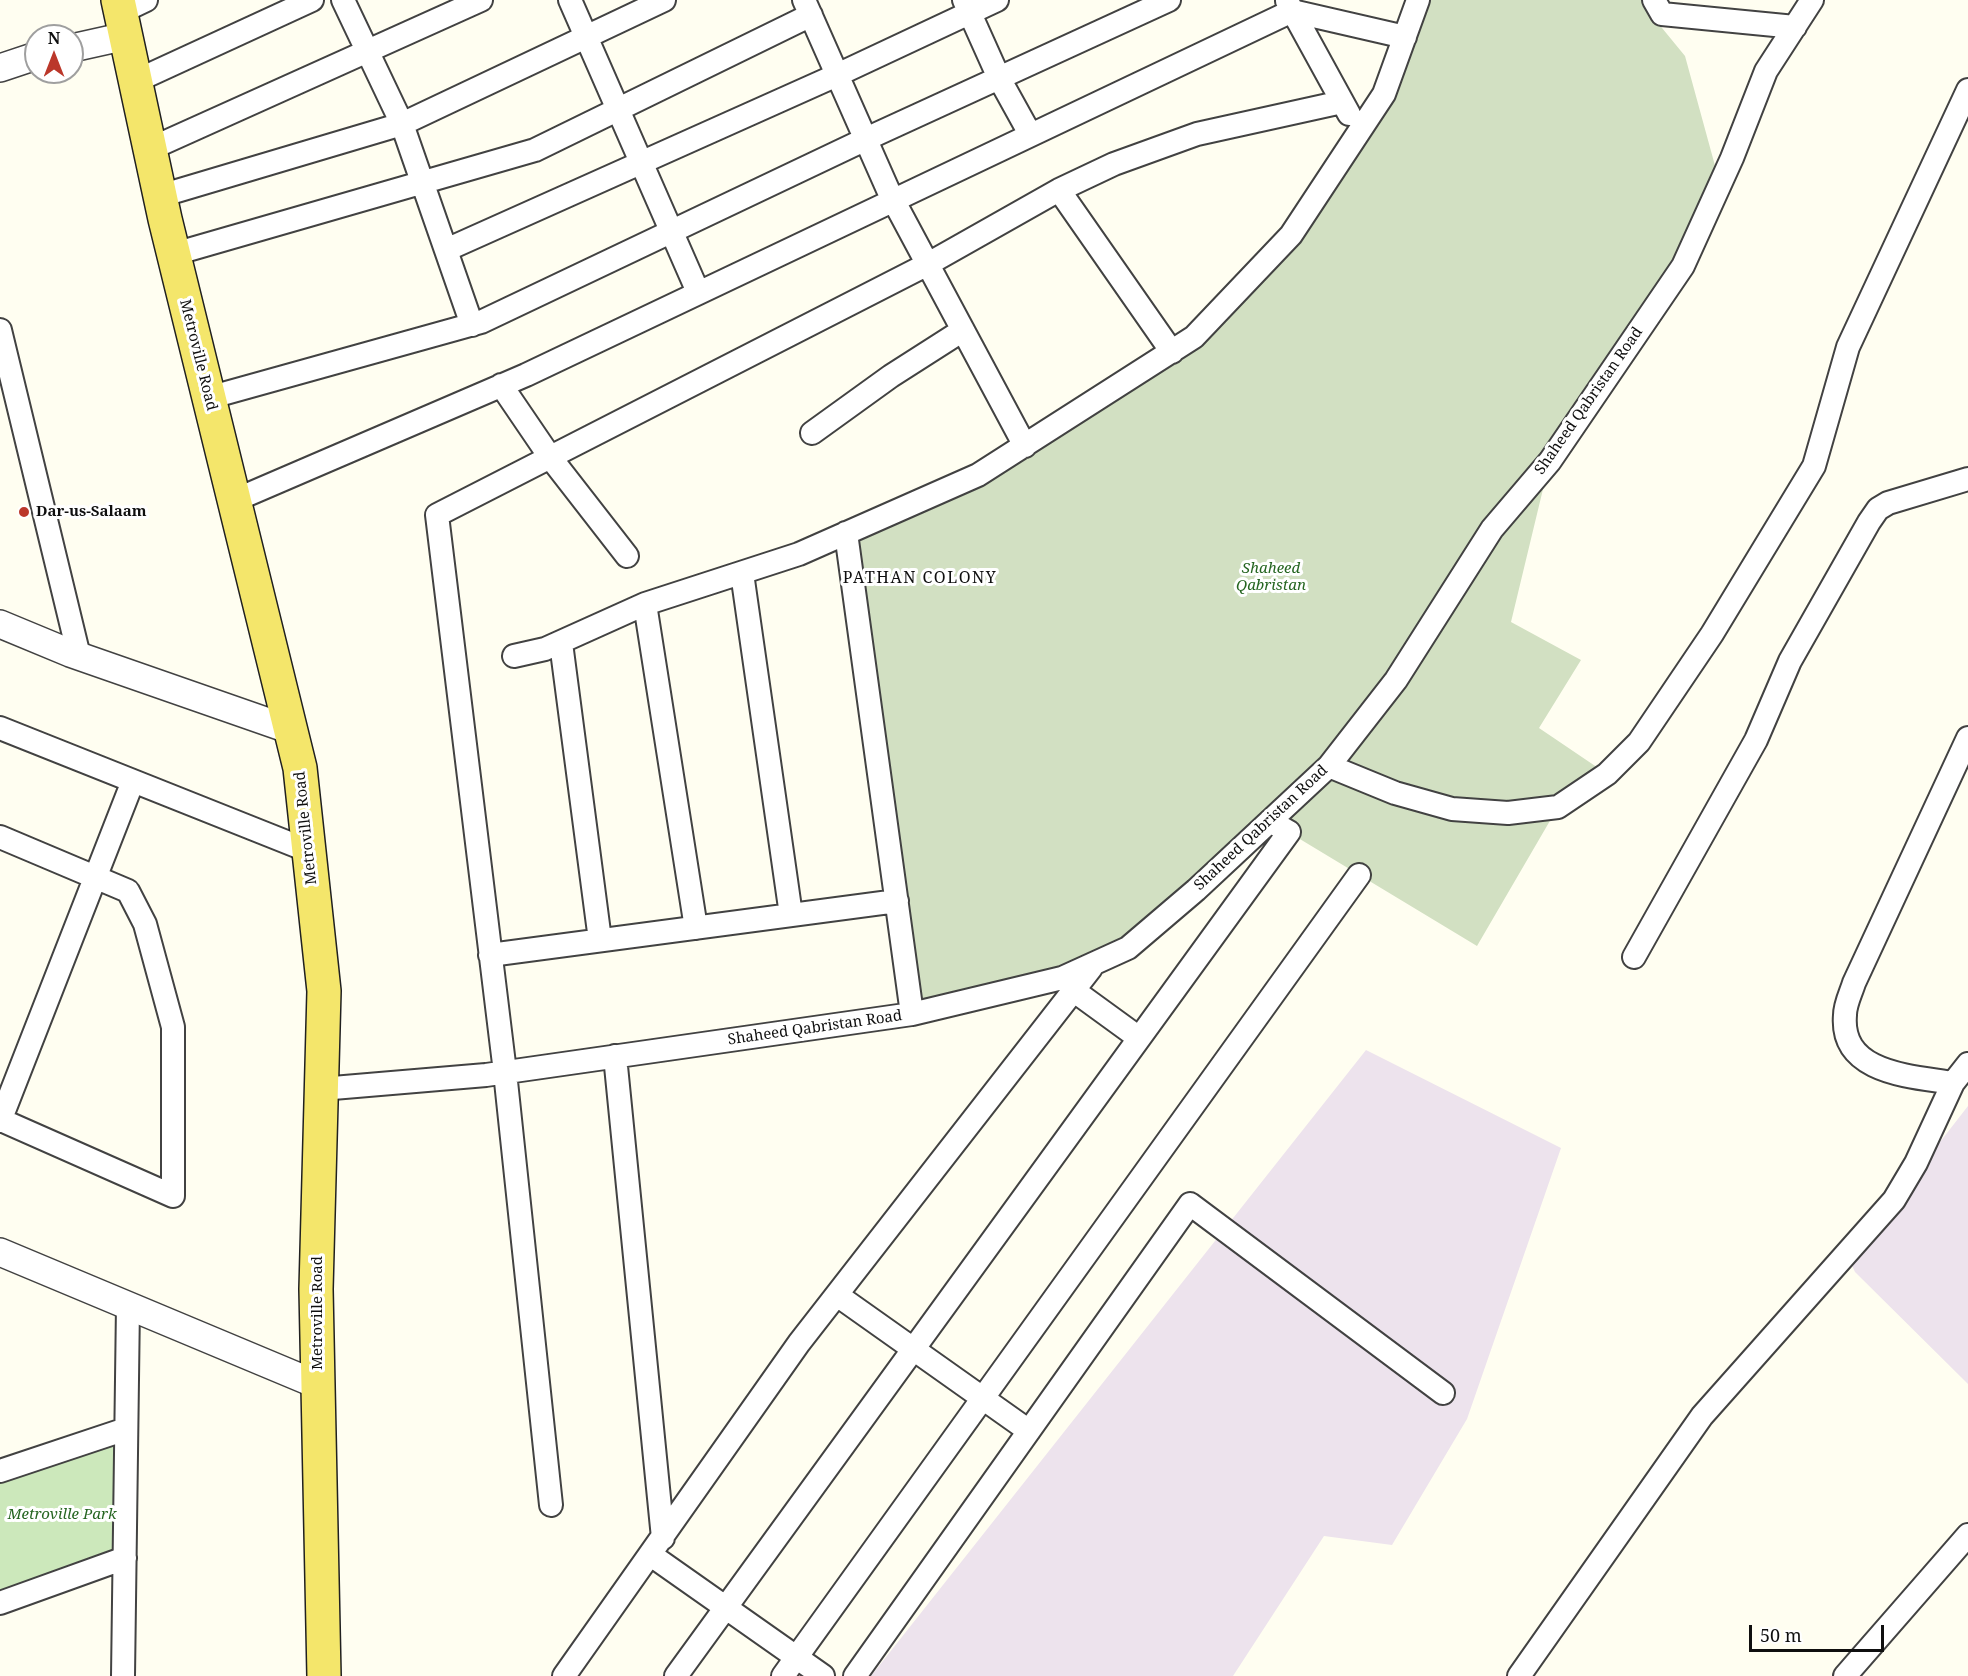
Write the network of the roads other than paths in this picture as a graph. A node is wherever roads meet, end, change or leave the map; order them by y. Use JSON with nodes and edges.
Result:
{"nodes":[{"id":1,"x":312,"y":0,"type":"edge"},
{"id":2,"x":344,"y":0,"type":"edge"},
{"id":3,"x":481,"y":0,"type":"edge"},
{"id":4,"x":570,"y":0,"type":"edge"},
{"id":5,"x":664,"y":0,"type":"edge"},
{"id":6,"x":997,"y":0,"type":"edge"},
{"id":7,"x":1169,"y":0,"type":"edge"},
{"id":8,"x":1418,"y":0,"type":"edge"},
{"id":9,"x":1654,"y":0,"type":"edge"},
{"id":10,"x":1812,"y":0,"type":"edge"},
{"id":11,"x":1289,"y":5,"type":"edge"},
{"id":12,"x":967,"y":6,"type":"edge"},
{"id":13,"x":807,"y":7,"type":"edge"},
{"id":14,"x":128,"y":12,"type":"edge"},
{"id":15,"x":1794,"y":27,"type":"junction"},
{"id":16,"x":587,"y":36,"type":"junction"},
{"id":17,"x":1404,"y":37,"type":"junction"},
{"id":18,"x":84,"y":40,"type":"edge"},
{"id":19,"x":369,"y":48,"type":"junction"},
{"id":20,"x":24,"y":60,"type":"edge"},
{"id":21,"x":0,"y":68,"type":"edge"},
{"id":22,"x":837,"y":75,"type":"junction"},
{"id":23,"x":999,"y":78,"type":"junction"},
{"id":24,"x":136,"y":81,"type":"junction"},
{"id":25,"x":1968,"y":90,"type":"edge"},
{"id":26,"x":1342,"y":102,"type":"junction"},
{"id":27,"x":619,"y":109,"type":"junction"},
{"id":28,"x":402,"y":124,"type":"junction"},
{"id":29,"x":1359,"y":132,"type":"junction"},
{"id":30,"x":1030,"y":134,"type":"junction"},
{"id":31,"x":866,"y":139,"type":"junction"},
{"id":32,"x":150,"y":149,"type":"junction"},
{"id":33,"x":643,"y":162,"type":"junction"},
{"id":34,"x":423,"y":183,"type":"junction"},
{"id":35,"x":1059,"y":190,"type":"junction"},
{"id":36,"x":160,"y":196,"type":"junction"},
{"id":37,"x":893,"y":199,"type":"junction"},
{"id":38,"x":672,"y":231,"type":"junction"},
{"id":39,"x":446,"y":250,"type":"junction"},
{"id":40,"x":174,"y":254,"type":"junction"},
{"id":41,"x":928,"y":264,"type":"junction"},
{"id":42,"x":698,"y":292,"type":"junction"},
{"id":43,"x":472,"y":325,"type":"junction"},
{"id":44,"x":0,"y":330,"type":"edge"},
{"id":45,"x":963,"y":330,"type":"junction"},
{"id":46,"x":1172,"y":352,"type":"junction"},
{"id":47,"x":10,"y":374,"type":"junction"},
{"id":48,"x":501,"y":385,"type":"junction"},
{"id":49,"x":208,"y":398,"type":"junction"},
{"id":50,"x":0,"y":399,"type":"edge"},
{"id":51,"x":812,"y":433,"type":"dead end"},
{"id":52,"x":1025,"y":446,"type":"junction"},
{"id":53,"x":550,"y":457,"type":"junction"},
{"id":54,"x":1968,"y":479,"type":"edge"},
{"id":55,"x":233,"y":501,"type":"junction"},
{"id":56,"x":846,"y":533,"type":"junction"},
{"id":57,"x":627,"y":556,"type":"dead end"},
{"id":58,"x":742,"y":573,"type":"junction"},
{"id":59,"x":645,"y":604,"type":"junction"},
{"id":60,"x":0,"y":624,"type":"edge"},
{"id":61,"x":561,"y":643,"type":"junction"},
{"id":62,"x":79,"y":656,"type":"junction"},
{"id":63,"x":514,"y":656,"type":"dead end"},
{"id":64,"x":0,"y":728,"type":"edge"},
{"id":65,"x":291,"y":730,"type":"junction"},
{"id":66,"x":1968,"y":738,"type":"edge"},
{"id":67,"x":1329,"y":766,"type":"junction"},
{"id":68,"x":133,"y":781,"type":"junction"},
{"id":69,"x":1270,"y":821,"type":"junction"},
{"id":70,"x":0,"y":837,"type":"edge"},
{"id":71,"x":309,"y":851,"type":"junction"},
{"id":72,"x":1359,"y":875,"type":"dead end"},
{"id":73,"x":96,"y":878,"type":"junction"},
{"id":74,"x":897,"y":901,"type":"junction"},
{"id":75,"x":791,"y":915,"type":"junction"},
{"id":76,"x":696,"y":928,"type":"junction"},
{"id":77,"x":600,"y":940,"type":"junction"},
{"id":78,"x":490,"y":955,"type":"junction"},
{"id":79,"x":1634,"y":957,"type":"dead end"},
{"id":80,"x":1095,"y":963,"type":"junction"},
{"id":81,"x":1073,"y":990,"type":"junction"},
{"id":82,"x":912,"y":1014,"type":"junction"},
{"id":83,"x":1139,"y":1038,"type":"junction"},
{"id":84,"x":615,"y":1056,"type":"junction"},
{"id":85,"x":1968,"y":1064,"type":"edge"},
{"id":86,"x":505,"y":1072,"type":"junction"},
{"id":87,"x":1953,"y":1083,"type":"junction"},
{"id":88,"x":321,"y":1089,"type":"junction"},
{"id":89,"x":0,"y":1120,"type":"edge"},
{"id":90,"x":0,"y":1252,"type":"edge"},
{"id":91,"x":837,"y":1295,"type":"junction"},
{"id":92,"x":128,"y":1305,"type":"junction"},
{"id":93,"x":914,"y":1349,"type":"junction"},
{"id":94,"x":318,"y":1385,"type":"junction"},
{"id":95,"x":1443,"y":1393,"type":"dead end"},
{"id":96,"x":983,"y":1398,"type":"junction"},
{"id":97,"x":126,"y":1429,"type":"junction"},
{"id":98,"x":1029,"y":1431,"type":"junction"},
{"id":99,"x":0,"y":1471,"type":"edge"},
{"id":100,"x":551,"y":1504,"type":"dead end"},
{"id":101,"x":1968,"y":1535,"type":"edge"},
{"id":102,"x":657,"y":1546,"type":"junction"},
{"id":103,"x":124,"y":1558,"type":"junction"},
{"id":104,"x":0,"y":1603,"type":"edge"},
{"id":105,"x":726,"y":1607,"type":"junction"},
{"id":106,"x":796,"y":1657,"type":"junction"},
{"id":107,"x":123,"y":1676,"type":"edge"},
{"id":108,"x":324,"y":1676,"type":"edge"},
{"id":109,"x":564,"y":1676,"type":"edge"},
{"id":110,"x":676,"y":1676,"type":"edge"},
{"id":111,"x":783,"y":1676,"type":"edge"},
{"id":112,"x":823,"y":1676,"type":"edge"},
{"id":113,"x":855,"y":1676,"type":"edge"},
{"id":114,"x":1519,"y":1676,"type":"edge"},
{"id":115,"x":1845,"y":1676,"type":"edge"}],
"edges":[{"from":1,"to":24,"type":"street"},
{"from":2,"to":19,"type":"street"},
{"from":3,"to":19,"type":"street"},
{"from":4,"to":16,"type":"street"},
{"from":5,"to":16,"type":"street"},
{"from":6,"to":12,"type":"street"},
{"from":7,"to":23,"type":"street"},
{"from":8,"to":17,"type":"street"},
{"from":9,"to":15,"type":"street"},
{"from":10,"to":15,"type":"street","name":"Shaheed Qabristan Road"},
{"from":11,"to":17,"type":"street"},
{"from":11,"to":26,"type":"street"},
{"from":11,"to":30,"type":"street"},
{"from":12,"to":22,"type":"street"},
{"from":12,"to":23,"type":"street"},
{"from":13,"to":22,"type":"street"},
{"from":13,"to":27,"type":"street"},
{"from":14,"to":18,"type":"street"},
{"from":14,"to":24,"type":"main road","name":"Metroville Road"},
{"from":15,"to":67,"type":"street","name":"Shaheed Qabristan Road"},
{"from":16,"to":27,"type":"street"},
{"from":16,"to":28,"type":"street"},
{"from":17,"to":29,"type":"street"},
{"from":19,"to":28,"type":"street"},
{"from":19,"to":32,"type":"street"},
{"from":20,"to":21,"type":"street"},
{"from":22,"to":31,"type":"street"},
{"from":22,"to":33,"type":"street"},
{"from":23,"to":30,"type":"street"},
{"from":23,"to":31,"type":"street"},
{"from":24,"to":32,"type":"main road","name":"Metroville Road"},
{"from":25,"to":67,"type":"street"},
{"from":26,"to":29,"type":"street"},
{"from":26,"to":35,"type":"street"},
{"from":27,"to":33,"type":"street"},
{"from":27,"to":34,"type":"street"},
{"from":28,"to":34,"type":"street"},
{"from":28,"to":36,"type":"street"},
{"from":29,"to":46,"type":"street"},
{"from":30,"to":37,"type":"street"},
{"from":31,"to":37,"type":"street"},
{"from":31,"to":38,"type":"street"},
{"from":32,"to":36,"type":"main road","name":"Metroville Road"},
{"from":33,"to":38,"type":"street"},
{"from":33,"to":39,"type":"street"},
{"from":34,"to":39,"type":"street"},
{"from":34,"to":40,"type":"street"},
{"from":35,"to":41,"type":"street"},
{"from":35,"to":46,"type":"street"},
{"from":36,"to":40,"type":"main road","name":"Metroville Road"},
{"from":37,"to":41,"type":"street"},
{"from":37,"to":42,"type":"street"},
{"from":38,"to":42,"type":"street"},
{"from":38,"to":43,"type":"street"},
{"from":39,"to":43,"type":"street"},
{"from":40,"to":49,"type":"main road","name":"Metroville Road"},
{"from":41,"to":45,"type":"street"},
{"from":41,"to":53,"type":"street"},
{"from":42,"to":48,"type":"street"},
{"from":43,"to":49,"type":"street"},
{"from":44,"to":47,"type":"street"},
{"from":45,"to":51,"type":"street"},
{"from":45,"to":52,"type":"street"},
{"from":46,"to":52,"type":"street"},
{"from":47,"to":50,"type":"street"},
{"from":47,"to":62,"type":"street"},
{"from":48,"to":53,"type":"street"},
{"from":48,"to":55,"type":"street"},
{"from":49,"to":55,"type":"main road","name":"Metroville Road"},
{"from":52,"to":56,"type":"street"},
{"from":53,"to":57,"type":"street"},
{"from":53,"to":78,"type":"street"},
{"from":54,"to":79,"type":"street"},
{"from":55,"to":65,"type":"main road","name":"Metroville Road"},
{"from":56,"to":58,"type":"street"},
{"from":56,"to":74,"type":"street"},
{"from":58,"to":59,"type":"street"},
{"from":58,"to":75,"type":"street"},
{"from":59,"to":61,"type":"street"},
{"from":59,"to":76,"type":"street"},
{"from":60,"to":62,"type":"street"},
{"from":61,"to":63,"type":"street"},
{"from":61,"to":77,"type":"street"},
{"from":62,"to":65,"type":"street"},
{"from":64,"to":68,"type":"street"},
{"from":65,"to":71,"type":"main road","name":"Metroville Road"},
{"from":66,"to":87,"type":"street"},
{"from":67,"to":69,"type":"street","name":"Shaheed Qabristan Road"},
{"from":68,"to":71,"type":"street"},
{"from":68,"to":73,"type":"street"},
{"from":69,"to":80,"type":"street","name":"Shaheed Qabristan Road"},
{"from":69,"to":83,"type":"street"},
{"from":70,"to":73,"type":"street"},
{"from":71,"to":88,"type":"main road","name":"Metroville Road"},
{"from":72,"to":96,"type":"street"},
{"from":73,"to":89,"type":"street"},
{"from":73,"to":89,"type":"street"},
{"from":74,"to":75,"type":"street"},
{"from":74,"to":82,"type":"street"},
{"from":75,"to":76,"type":"street"},
{"from":76,"to":77,"type":"street"},
{"from":77,"to":78,"type":"street"},
{"from":78,"to":86,"type":"street"},
{"from":80,"to":81,"type":"street"},
{"from":80,"to":82,"type":"street","name":"Shaheed Qabristan Road"},
{"from":81,"to":83,"type":"street"},
{"from":81,"to":91,"type":"street"},
{"from":82,"to":84,"type":"street","name":"Shaheed Qabristan Road"},
{"from":83,"to":93,"type":"street"},
{"from":84,"to":86,"type":"street","name":"Shaheed Qabristan Road"},
{"from":84,"to":102,"type":"street"},
{"from":85,"to":87,"type":"street"},
{"from":86,"to":88,"type":"street","name":"Shaheed Qabristan Road"},
{"from":86,"to":100,"type":"street"},
{"from":87,"to":114,"type":"street"},
{"from":88,"to":94,"type":"main road","name":"Metroville Road"},
{"from":90,"to":92,"type":"street"},
{"from":91,"to":93,"type":"street"},
{"from":91,"to":102,"type":"street"},
{"from":92,"to":94,"type":"street"},
{"from":92,"to":97,"type":"street"},
{"from":93,"to":96,"type":"street"},
{"from":93,"to":105,"type":"street"},
{"from":94,"to":108,"type":"main road","name":"Metroville Road"},
{"from":95,"to":98,"type":"street"},
{"from":96,"to":98,"type":"street"},
{"from":96,"to":106,"type":"street"},
{"from":97,"to":99,"type":"street"},
{"from":97,"to":103,"type":"street"},
{"from":98,"to":113,"type":"street"},
{"from":101,"to":115,"type":"street"},
{"from":102,"to":105,"type":"street"},
{"from":102,"to":109,"type":"street"},
{"from":103,"to":104,"type":"street"},
{"from":103,"to":107,"type":"street"},
{"from":105,"to":106,"type":"street"},
{"from":105,"to":110,"type":"street"},
{"from":106,"to":111,"type":"street"},
{"from":106,"to":112,"type":"street"}]}
